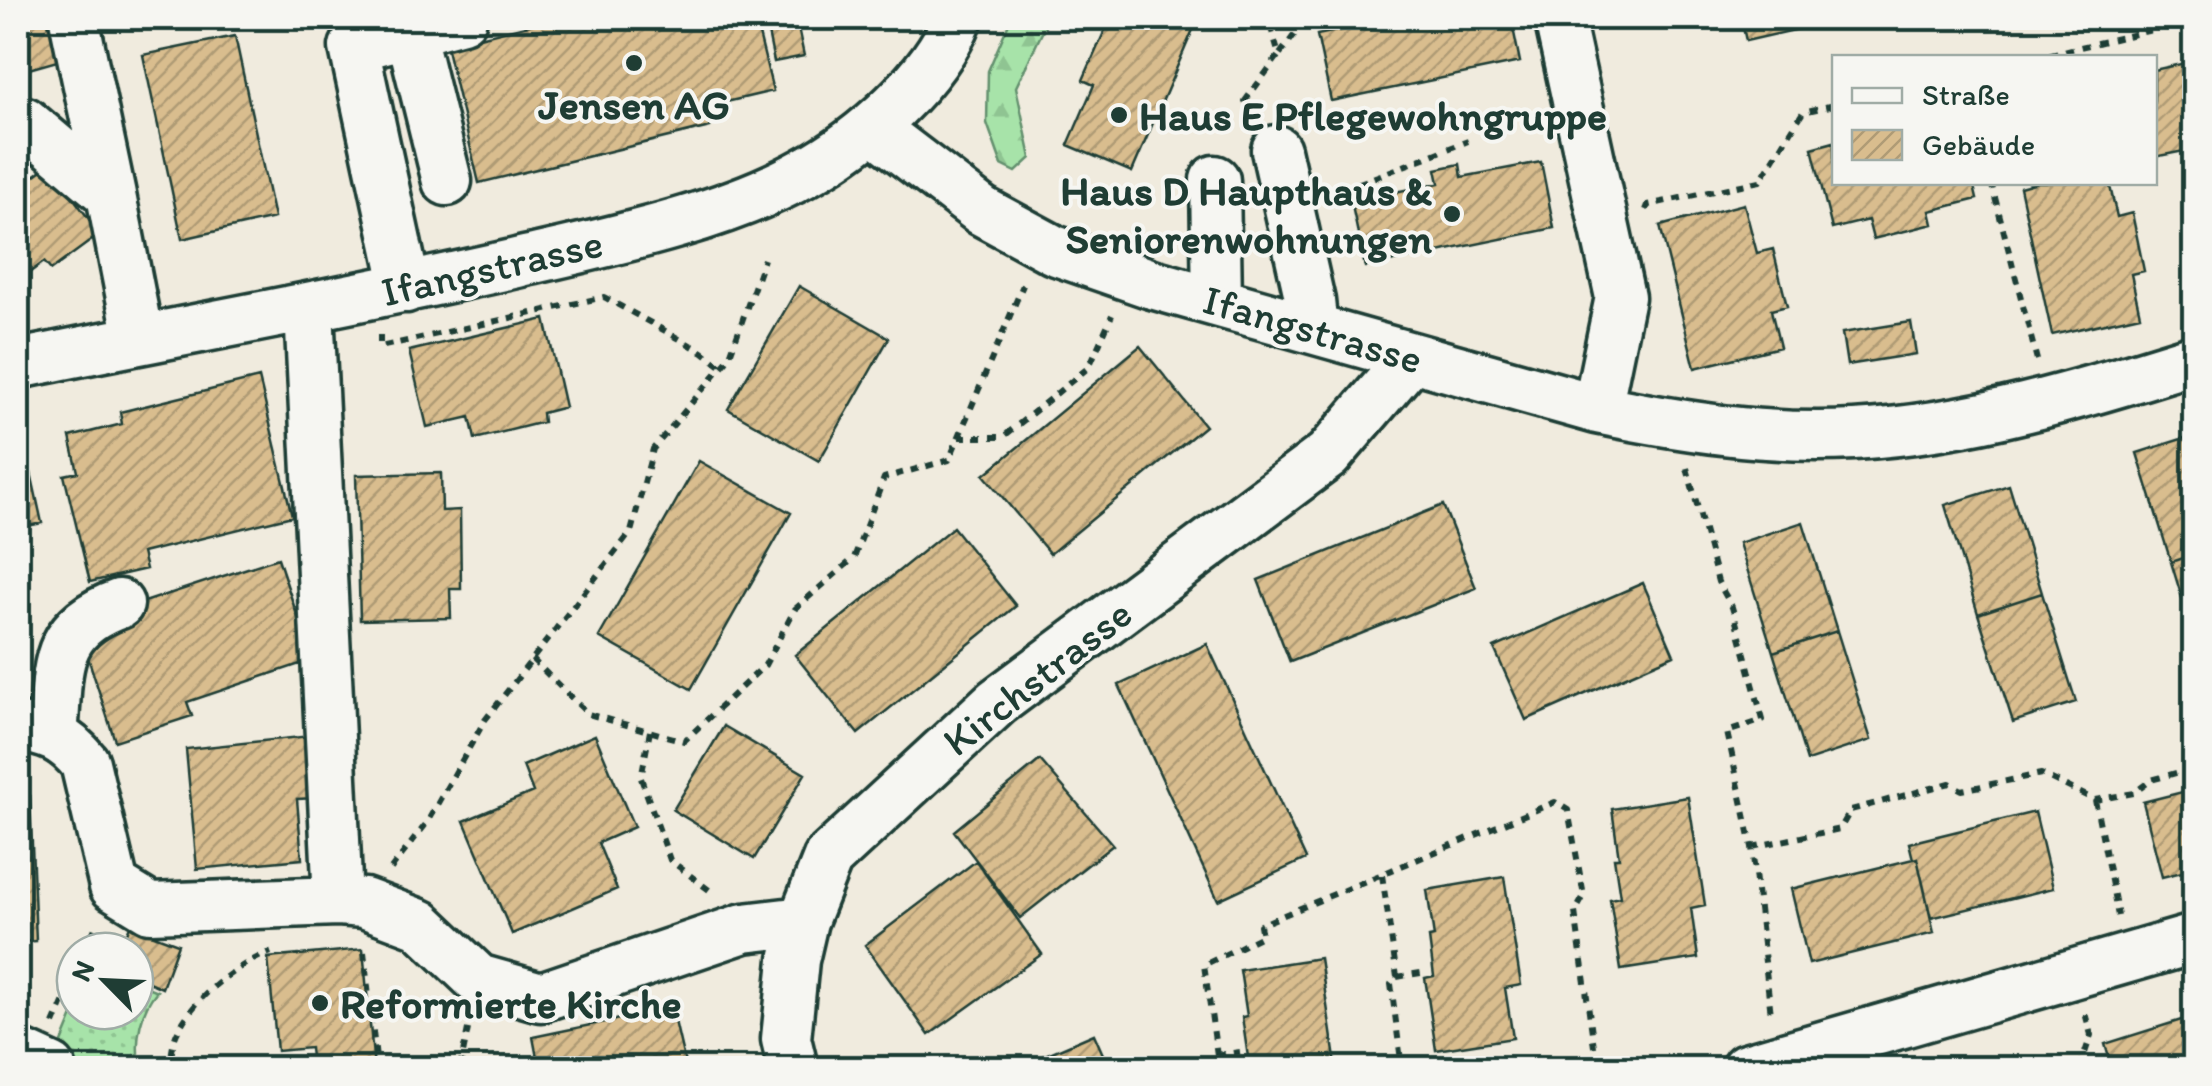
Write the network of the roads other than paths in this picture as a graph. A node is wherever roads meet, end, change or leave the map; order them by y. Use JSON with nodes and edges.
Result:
{"nodes":[{"id":1,"x":74,"y":18,"type":"edge"},
{"id":2,"x":462,"y":18,"type":"edge"},
{"id":3,"x":958,"y":18,"type":"edge"},
{"id":4,"x":1558,"y":18,"type":"edge"},
{"id":5,"x":410,"y":31,"type":"junction"},
{"id":6,"x":18,"y":124,"type":"edge"},
{"id":7,"x":872,"y":127,"type":"junction"},
{"id":8,"x":1276,"y":150,"type":"road end"},
{"id":9,"x":447,"y":180,"type":"dead end"},
{"id":10,"x":1215,"y":180,"type":"dead end"},
{"id":11,"x":110,"y":196,"type":"junction"},
{"id":12,"x":1217,"y":302,"type":"junction"},
{"id":13,"x":393,"y":304,"type":"junction"},
{"id":14,"x":309,"y":309,"type":"junction"},
{"id":15,"x":1313,"y":329,"type":"junction"},
{"id":16,"x":139,"y":339,"type":"junction"},
{"id":17,"x":1412,"y":357,"type":"junction"},
{"id":18,"x":2194,"y":360,"type":"edge"},
{"id":19,"x":18,"y":364,"type":"edge"},
{"id":20,"x":1597,"y":408,"type":"junction"},
{"id":21,"x":119,"y":604,"type":"dead end"},
{"id":22,"x":35,"y":732,"type":"edge"},
{"id":23,"x":355,"y":915,"type":"junction"},
{"id":24,"x":803,"y":921,"type":"junction"},
{"id":25,"x":2194,"y":938,"type":"edge"},
{"id":26,"x":1762,"y":1064,"type":"edge"},
{"id":27,"x":793,"y":1068,"type":"edge"}],
"edges":[{"from":1,"to":11,"type":"street"},
{"from":2,"to":5,"type":"street"},
{"from":3,"to":7,"type":"street"},
{"from":4,"to":20,"type":"street"},
{"from":5,"to":9,"type":"street"},
{"from":5,"to":13,"type":"street"},
{"from":6,"to":11,"type":"street"},
{"from":7,"to":12,"type":"street","name":"Ifangstrasse"},
{"from":7,"to":13,"type":"street","name":"Ifangstrasse"},
{"from":8,"to":15,"type":"street"},
{"from":10,"to":12,"type":"street"},
{"from":11,"to":16,"type":"street"},
{"from":12,"to":15,"type":"street","name":"Ifangstrasse"},
{"from":13,"to":14,"type":"street","name":"Ifangstrasse"},
{"from":14,"to":16,"type":"street","name":"Ifangstrasse"},
{"from":14,"to":23,"type":"street"},
{"from":15,"to":17,"type":"street","name":"Ifangstrasse"},
{"from":16,"to":19,"type":"street","name":"Ifangstrasse"},
{"from":17,"to":20,"type":"street","name":"Ifangstrasse"},
{"from":17,"to":24,"type":"street","name":"Kirchstrasse"},
{"from":18,"to":20,"type":"street","name":"Ifangstrasse"},
{"from":21,"to":22,"type":"street"},
{"from":22,"to":23,"type":"street"},
{"from":23,"to":24,"type":"street"},
{"from":24,"to":27,"type":"street","name":"Kirchstrasse"},
{"from":25,"to":26,"type":"street"}]}
